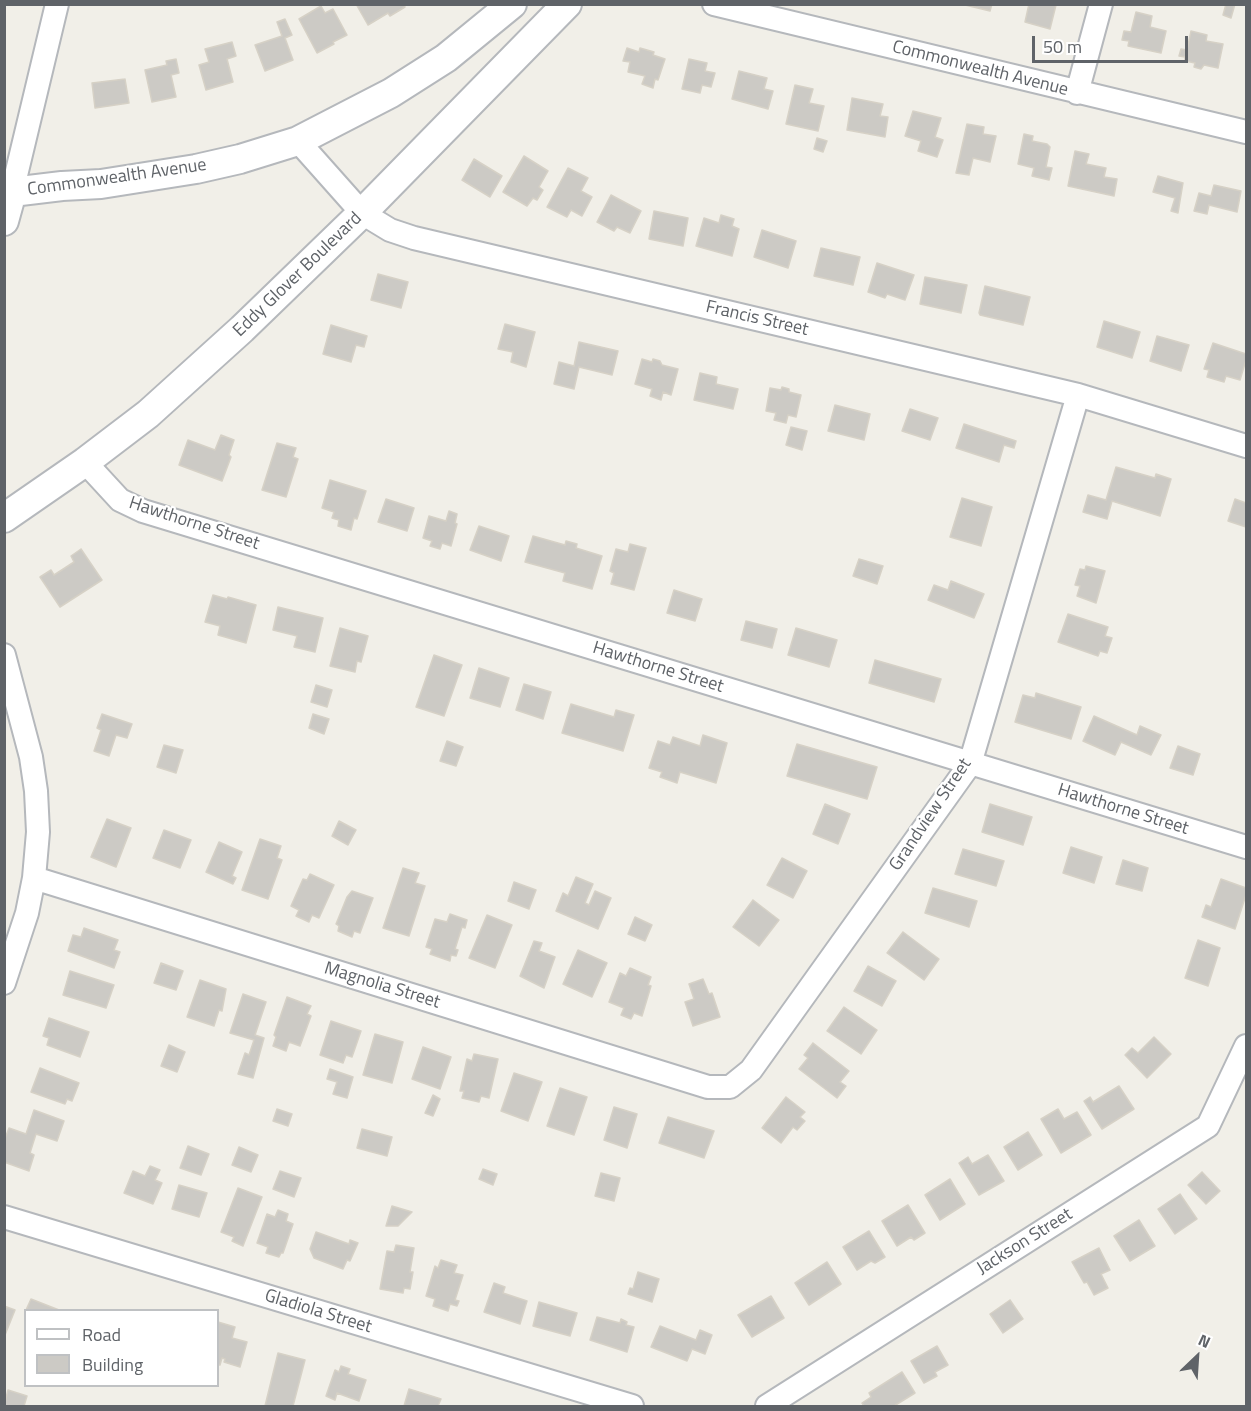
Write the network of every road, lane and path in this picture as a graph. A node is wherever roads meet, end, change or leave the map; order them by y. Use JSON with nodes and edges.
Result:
{"nodes":[{"id":1,"x":57,"y":4,"type":"edge"},
{"id":2,"x":512,"y":4,"type":"edge"},
{"id":3,"x":567,"y":4,"type":"edge"},
{"id":4,"x":714,"y":4,"type":"edge"},
{"id":5,"x":1101,"y":4,"type":"edge"},
{"id":6,"x":1077,"y":93,"type":"junction"},
{"id":7,"x":1246,"y":132,"type":"edge"},
{"id":8,"x":298,"y":141,"type":"junction"},
{"id":9,"x":8,"y":192,"type":"edge"},
{"id":10,"x":362,"y":213,"type":"junction"},
{"id":11,"x":4,"y":221,"type":"edge"},
{"id":12,"x":1078,"y":395,"type":"junction"},
{"id":13,"x":1246,"y":446,"type":"edge"},
{"id":14,"x":85,"y":462,"type":"junction"},
{"id":15,"x":4,"y":518,"type":"edge"},
{"id":16,"x":4,"y":655,"type":"edge"},
{"id":17,"x":970,"y":764,"type":"junction"},
{"id":18,"x":1246,"y":847,"type":"edge"},
{"id":19,"x":34,"y":878,"type":"junction"},
{"id":20,"x":4,"y":983,"type":"edge"},
{"id":21,"x":1246,"y":1046,"type":"edge"},
{"id":22,"x":730,"y":1087,"type":"joint"},
{"id":23,"x":4,"y":1217,"type":"edge"},
{"id":24,"x":632,"y":1407,"type":"edge"},
{"id":25,"x":766,"y":1407,"type":"edge"}],
"edges":[{"from":1,"to":9,"type":"street"},
{"from":2,"to":8,"type":"street","name":"Commonwealth Avenue"},
{"from":3,"to":10,"type":"street","name":"Eddy Glover Boulevard"},
{"from":4,"to":6,"type":"street","name":"Commonwealth Avenue"},
{"from":5,"to":6,"type":"street"},
{"from":6,"to":7,"type":"street","name":"Commonwealth Avenue"},
{"from":8,"to":9,"type":"street","name":"Commonwealth Avenue"},
{"from":8,"to":10,"type":"street","name":"Francis Street"},
{"from":9,"to":11,"type":"street"},
{"from":10,"to":12,"type":"street","name":"Francis Street"},
{"from":10,"to":14,"type":"street","name":"Eddy Glover Boulevard"},
{"from":12,"to":13,"type":"street","name":"Francis Street"},
{"from":12,"to":17,"type":"street","name":"Grandview Street"},
{"from":14,"to":15,"type":"street","name":"Eddy Glover Boulevard"},
{"from":14,"to":17,"type":"street","name":"Hawthorne Street"},
{"from":16,"to":19,"type":"street"},
{"from":17,"to":18,"type":"street","name":"Hawthorne Street"},
{"from":17,"to":22,"type":"street","name":"Grandview Street"},
{"from":19,"to":20,"type":"street"},
{"from":19,"to":22,"type":"street","name":"Magnolia Street"},
{"from":21,"to":25,"type":"street","name":"Jackson Street"},
{"from":23,"to":24,"type":"street","name":"Gladiola Street"}]}
